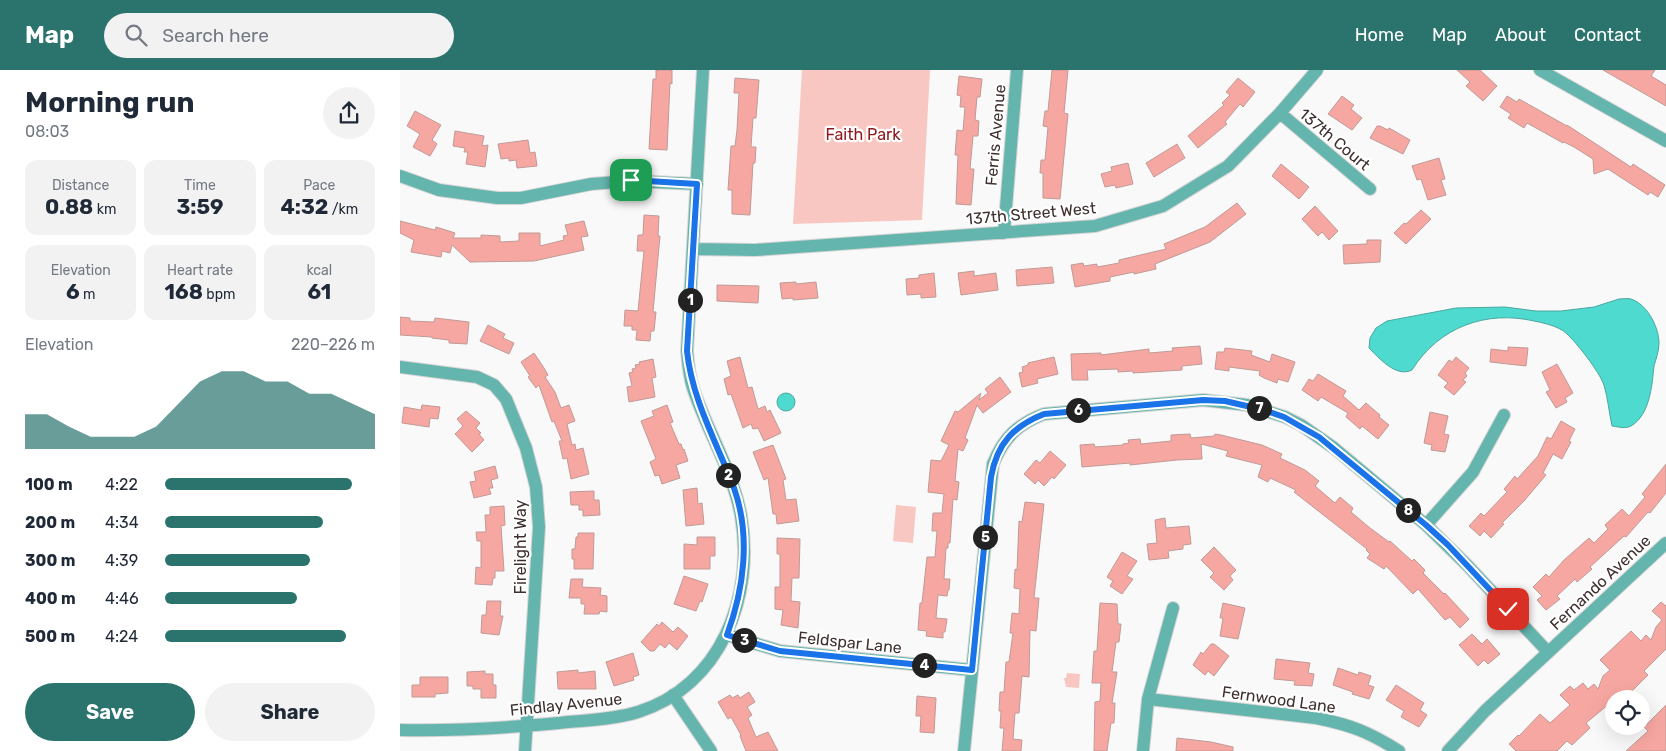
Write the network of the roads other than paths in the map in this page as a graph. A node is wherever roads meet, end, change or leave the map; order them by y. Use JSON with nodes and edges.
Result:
{"nodes":[{"id":1,"x":703,"y":70,"type":"edge"},
{"id":2,"x":1017,"y":70,"type":"edge"},
{"id":3,"x":1317,"y":70,"type":"edge"},
{"id":4,"x":1540,"y":70,"type":"edge"},
{"id":5,"x":1280,"y":113,"type":"junction"},
{"id":6,"x":1666,"y":141,"type":"edge"},
{"id":7,"x":400,"y":176,"type":"edge"},
{"id":8,"x":697,"y":184,"type":"junction"},
{"id":9,"x":1370,"y":189,"type":"dead end"},
{"id":10,"x":1004,"y":233,"type":"junction"},
{"id":11,"x":693,"y":249,"type":"junction"},
{"id":12,"x":400,"y":367,"type":"edge"},
{"id":13,"x":1504,"y":415,"type":"dead end"},
{"id":14,"x":1426,"y":525,"type":"junction"},
{"id":15,"x":1666,"y":543,"type":"edge"},
{"id":16,"x":1173,"y":608,"type":"dead end"},
{"id":17,"x":727,"y":635,"type":"junction"},
{"id":18,"x":1548,"y":652,"type":"junction"},
{"id":19,"x":972,"y":670,"type":"junction"},
{"id":20,"x":673,"y":695,"type":"junction"},
{"id":21,"x":1148,"y":699,"type":"junction"},
{"id":22,"x":527,"y":726,"type":"junction"},
{"id":23,"x":400,"y":730,"type":"edge"},
{"id":24,"x":525,"y":751,"type":"edge"},
{"id":25,"x":711,"y":751,"type":"edge"},
{"id":26,"x":964,"y":751,"type":"edge"},
{"id":27,"x":1143,"y":751,"type":"edge"},
{"id":28,"x":1399,"y":751,"type":"edge"},
{"id":29,"x":1448,"y":751,"type":"edge"}],
"edges":[{"from":1,"to":8,"type":"street","name":"Findlay Avenue"},
{"from":2,"to":10,"type":"street","name":"Ferris Avenue"},
{"from":3,"to":5,"type":"street","name":"137th Street West"},
{"from":4,"to":6,"type":"street"},
{"from":5,"to":9,"type":"street","name":"137th Court"},
{"from":5,"to":10,"type":"street","name":"137th Street West"},
{"from":7,"to":8,"type":"street"},
{"from":8,"to":11,"type":"street","name":"Findlay Avenue"},
{"from":10,"to":11,"type":"street","name":"137th Street West"},
{"from":11,"to":17,"type":"street","name":"Findlay Avenue"},
{"from":12,"to":22,"type":"street","name":"Firelight Way"},
{"from":13,"to":14,"type":"street"},
{"from":14,"to":18,"type":"street"},
{"from":14,"to":19,"type":"street"},
{"from":15,"to":18,"type":"street","name":"Fernando Avenue"},
{"from":16,"to":21,"type":"street"},
{"from":17,"to":19,"type":"street","name":"Feldspar Lane"},
{"from":17,"to":20,"type":"street","name":"Findlay Avenue"},
{"from":18,"to":29,"type":"street","name":"Fernando Avenue"},
{"from":19,"to":26,"type":"street"},
{"from":20,"to":22,"type":"street","name":"Findlay Avenue"},
{"from":20,"to":25,"type":"street"},
{"from":21,"to":27,"type":"street"},
{"from":21,"to":28,"type":"street","name":"Fernwood Lane"},
{"from":22,"to":23,"type":"street","name":"Findlay Avenue"},
{"from":22,"to":24,"type":"street","name":"Firelight Way"}]}
